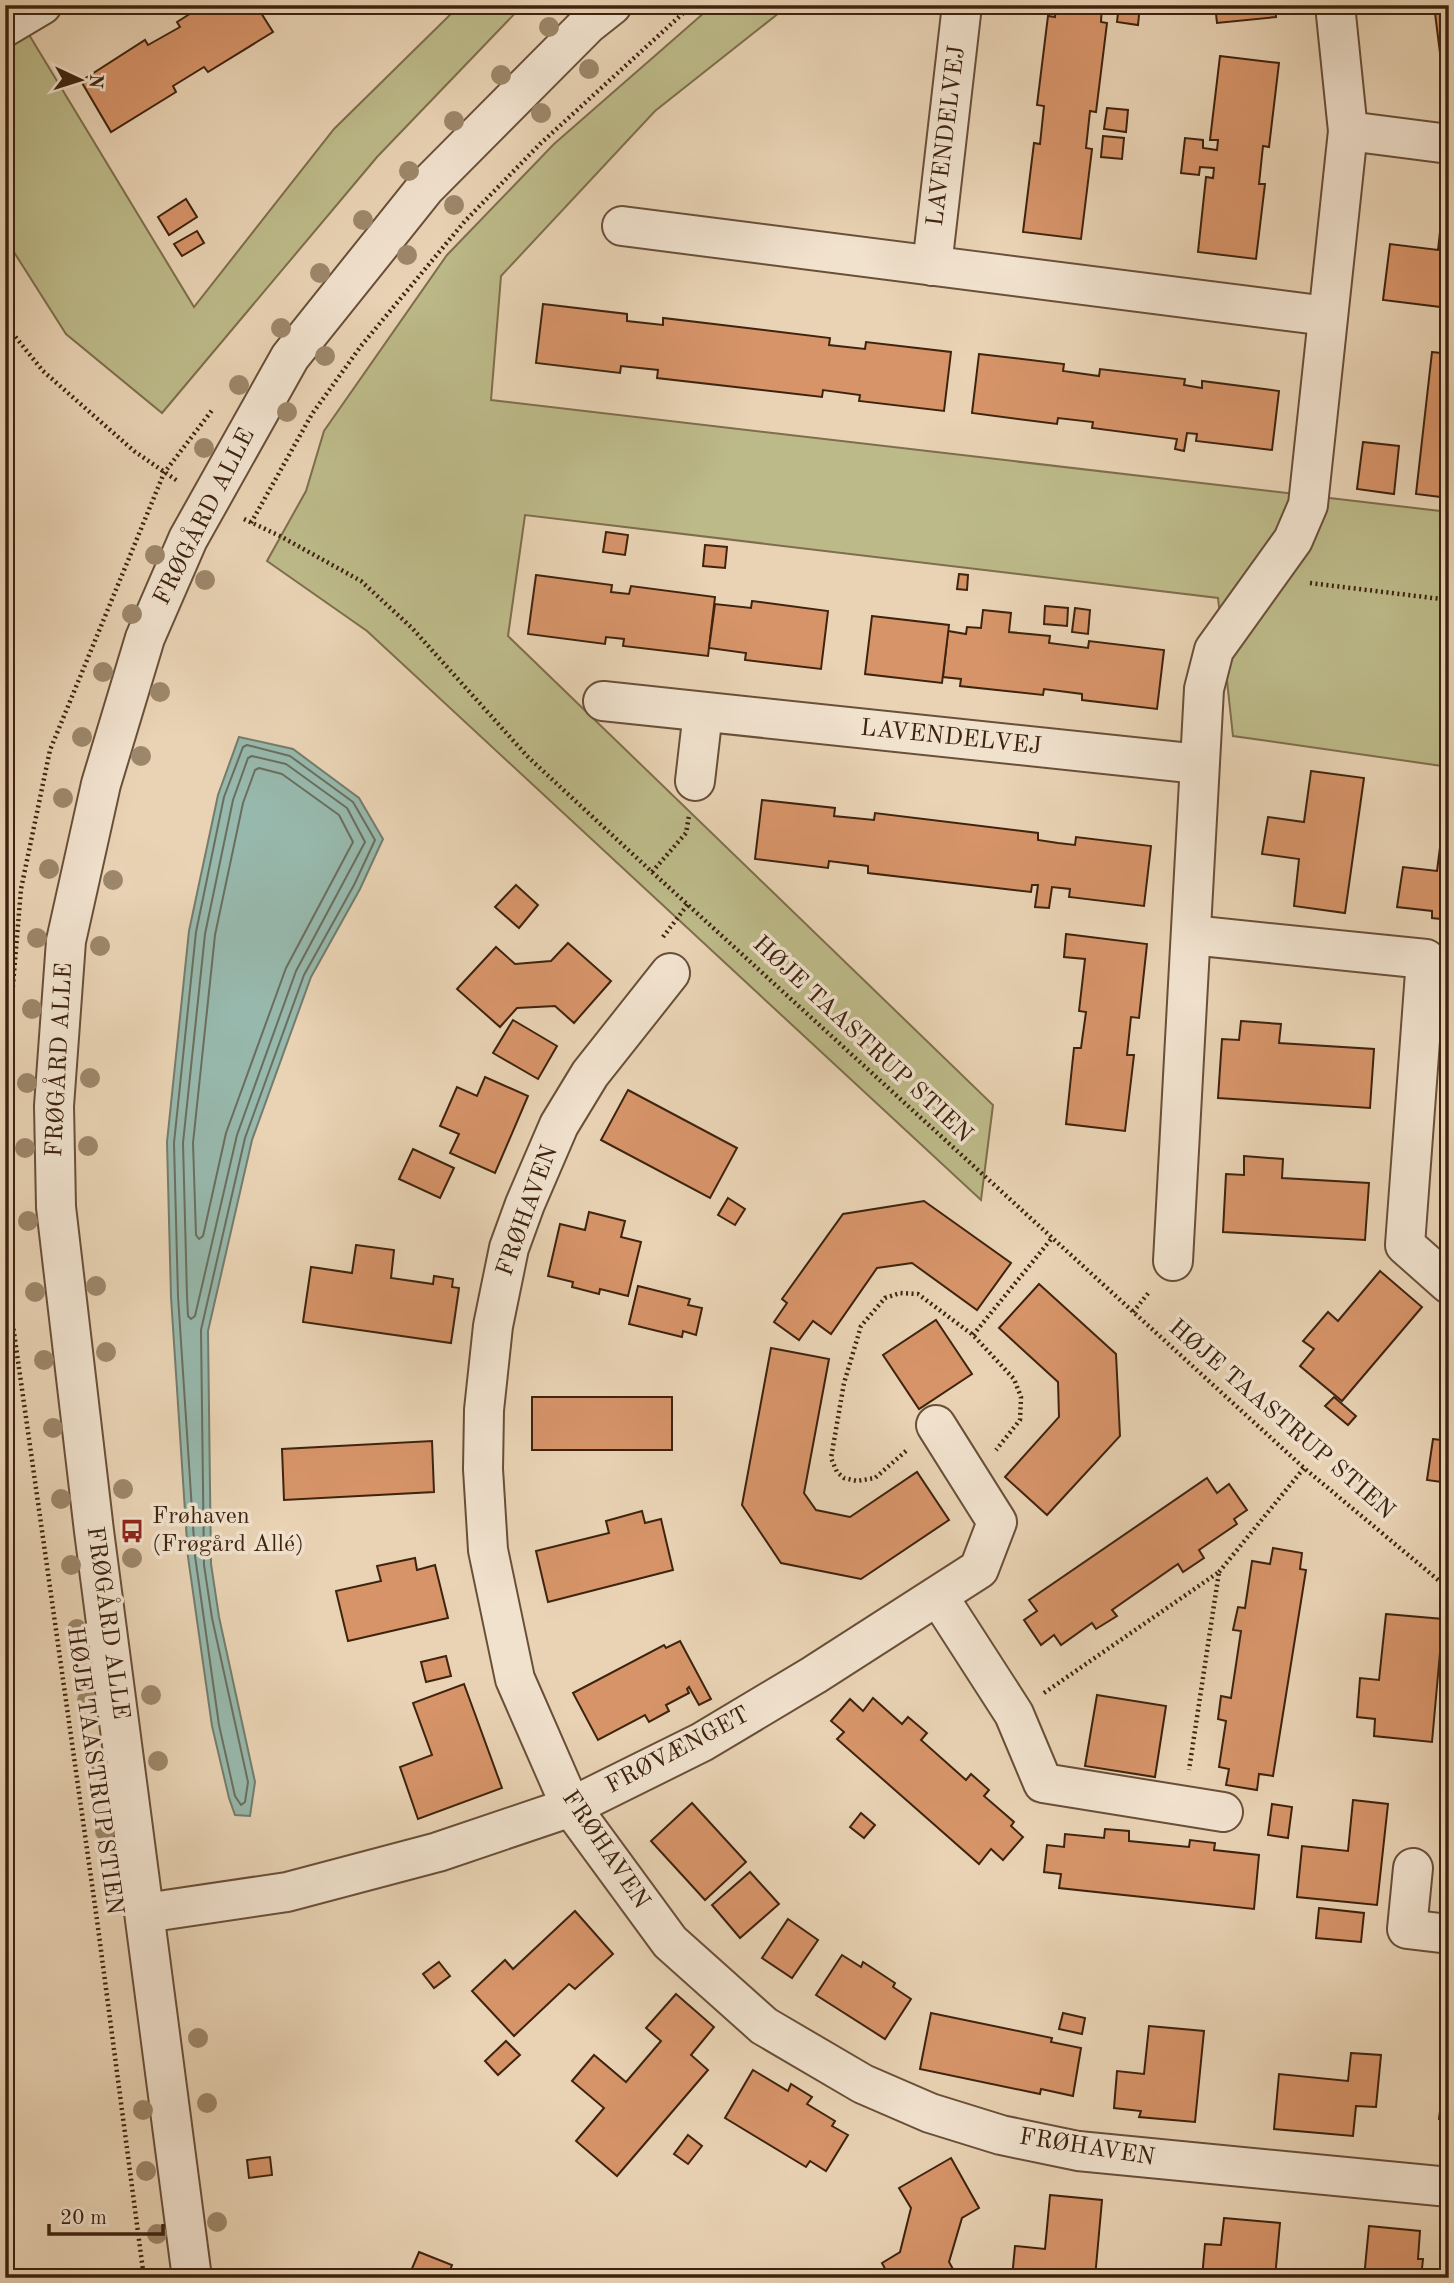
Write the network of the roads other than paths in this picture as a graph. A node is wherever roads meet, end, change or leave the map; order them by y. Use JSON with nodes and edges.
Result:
{"nodes":[{"id":1,"x":612,"y":5,"type":"edge"},
{"id":2,"x":962,"y":5,"type":"edge"},
{"id":3,"x":1335,"y":5,"type":"edge"},
{"id":4,"x":1348,"y":131,"type":"junction"},
{"id":5,"x":1449,"y":144,"type":"edge"},
{"id":6,"x":622,"y":226,"type":"dead end"},
{"id":7,"x":932,"y":266,"type":"junction"},
{"id":8,"x":1326,"y":316,"type":"junction"},
{"id":9,"x":603,"y":701,"type":"dead end"},
{"id":10,"x":703,"y":712,"type":"junction"},
{"id":11,"x":1199,"y":764,"type":"junction"},
{"id":12,"x":695,"y":781,"type":"road end"},
{"id":13,"x":1191,"y":935,"type":"junction"},
{"id":14,"x":1437,"y":960,"type":"edge"},
{"id":15,"x":670,"y":973,"type":"dead end"},
{"id":16,"x":1173,"y":1261,"type":"dead end"},
{"id":17,"x":1449,"y":1284,"type":"edge"},
{"id":18,"x":936,"y":1425,"type":"dead end"},
{"id":19,"x":938,"y":1596,"type":"junction"},
{"id":20,"x":571,"y":1807,"type":"junction"},
{"id":21,"x":1223,"y":1812,"type":"dead end"},
{"id":22,"x":1413,"y":1868,"type":"dead end"},
{"id":23,"x":145,"y":1913,"type":"junction"},
{"id":24,"x":1449,"y":1934,"type":"edge"},
{"id":25,"x":1449,"y":2187,"type":"edge"},
{"id":26,"x":191,"y":2278,"type":"edge"}],
"edges":[{"from":1,"to":23,"type":"street","name":"FRØGÅRD ALLE"},
{"from":2,"to":7,"type":"street","name":"LAVENDELVEJ"},
{"from":3,"to":4,"type":"street"},
{"from":4,"to":5,"type":"street"},
{"from":4,"to":8,"type":"street"},
{"from":6,"to":7,"type":"street"},
{"from":7,"to":8,"type":"street"},
{"from":8,"to":11,"type":"street"},
{"from":9,"to":10,"type":"street","name":"LAVENDELVEJ"},
{"from":10,"to":11,"type":"street","name":"LAVENDELVEJ"},
{"from":10,"to":12,"type":"street"},
{"from":11,"to":13,"type":"street"},
{"from":13,"to":14,"type":"street"},
{"from":13,"to":16,"type":"street"},
{"from":14,"to":17,"type":"street"},
{"from":15,"to":20,"type":"street","name":"FRØHAVEN"},
{"from":18,"to":19,"type":"street","name":"FRØVÆNGET"},
{"from":19,"to":20,"type":"street","name":"FRØVÆNGET"},
{"from":19,"to":21,"type":"street"},
{"from":20,"to":23,"type":"street","name":"FRØVÆNGET"},
{"from":20,"to":25,"type":"street","name":"FRØHAVEN"},
{"from":22,"to":24,"type":"street"},
{"from":23,"to":26,"type":"street","name":"FRØGÅRD ALLE"}]}
